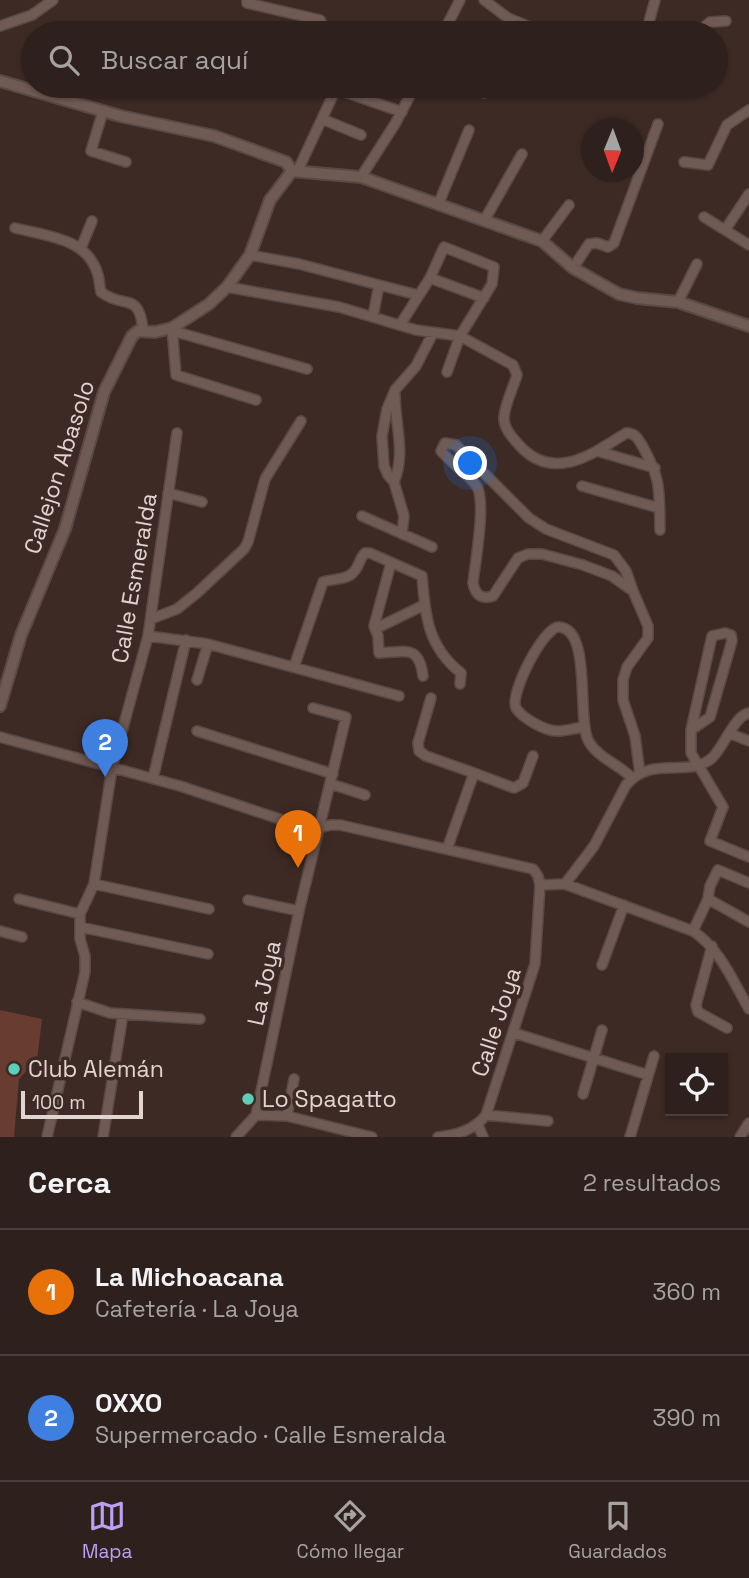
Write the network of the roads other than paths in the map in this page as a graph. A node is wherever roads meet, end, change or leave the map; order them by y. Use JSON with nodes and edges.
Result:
{"nodes":[{"id":1,"x":53,"y":0,"type":"edge"},
{"id":2,"x":247,"y":0,"type":"edge"},
{"id":3,"x":460,"y":0,"type":"edge"},
{"id":4,"x":484,"y":0,"type":"edge"},
{"id":5,"x":655,"y":0,"type":"edge"},
{"id":6,"x":321,"y":21,"type":"edge"},
{"id":7,"x":449,"y":21,"type":"edge"},
{"id":8,"x":515,"y":21,"type":"edge"},
{"id":9,"x":649,"y":21,"type":"edge"},
{"id":10,"x":0,"y":26,"type":"edge"},
{"id":11,"x":0,"y":81,"type":"edge"},
{"id":12,"x":21,"y":87,"type":"edge"},
{"id":13,"x":58,"y":98,"type":"edge"},
{"id":14,"x":332,"y":98,"type":"edge"},
{"id":15,"x":362,"y":98,"type":"edge"},
{"id":16,"x":409,"y":98,"type":"edge"},
{"id":17,"x":103,"y":111,"type":"junction"},
{"id":18,"x":402,"y":112,"type":"junction"},
{"id":19,"x":747,"y":114,"type":"edge"},
{"id":20,"x":321,"y":119,"type":"junction"},
{"id":21,"x":657,"y":124,"type":"dead end"},
{"id":22,"x":468,"y":130,"type":"dead end"},
{"id":23,"x":361,"y":135,"type":"dead end"},
{"id":24,"x":523,"y":154,"type":"dead end"},
{"id":25,"x":126,"y":162,"type":"dead end"},
{"id":26,"x":684,"y":162,"type":"dead end"},
{"id":27,"x":295,"y":170,"type":"junction"},
{"id":28,"x":361,"y":177,"type":"junction"},
{"id":29,"x":749,"y":194,"type":"edge"},
{"id":30,"x":438,"y":205,"type":"junction"},
{"id":31,"x":569,"y":205,"type":"dead end"},
{"id":32,"x":704,"y":217,"type":"dead end"},
{"id":33,"x":92,"y":221,"type":"dead end"},
{"id":34,"x":484,"y":221,"type":"junction"},
{"id":35,"x":15,"y":228,"type":"dead end"},
{"id":36,"x":725,"y":230,"type":"junction"},
{"id":37,"x":542,"y":241,"type":"junction"},
{"id":38,"x":749,"y":245,"type":"edge"},
{"id":39,"x":81,"y":248,"type":"junction"},
{"id":40,"x":250,"y":255,"type":"junction"},
{"id":41,"x":697,"y":264,"type":"dead end"},
{"id":42,"x":573,"y":268,"type":"junction"},
{"id":43,"x":430,"y":278,"type":"junction"},
{"id":44,"x":379,"y":285,"type":"junction"},
{"id":45,"x":227,"y":287,"type":"junction"},
{"id":46,"x":418,"y":295,"type":"junction"},
{"id":47,"x":484,"y":298,"type":"junction"},
{"id":48,"x":678,"y":302,"type":"junction"},
{"id":49,"x":373,"y":316,"type":"junction"},
{"id":50,"x":400,"y":325,"type":"junction"},
{"id":51,"x":749,"y":326,"type":"edge"},
{"id":52,"x":143,"y":330,"type":"junction"},
{"id":53,"x":172,"y":330,"type":"junction"},
{"id":54,"x":433,"y":333,"type":"junction"},
{"id":55,"x":460,"y":336,"type":"junction"},
{"id":56,"x":307,"y":369,"type":"dead end"},
{"id":57,"x":447,"y":372,"type":"dead end"},
{"id":58,"x":395,"y":390,"type":"junction"},
{"id":59,"x":256,"y":400,"type":"dead end"},
{"id":60,"x":301,"y":421,"type":"dead end"},
{"id":61,"x":177,"y":433,"type":"dead end"},
{"id":62,"x":597,"y":451,"type":"junction"},
{"id":63,"x":655,"y":468,"type":"junction"},
{"id":64,"x":394,"y":482,"type":"junction"},
{"id":65,"x":582,"y":486,"type":"dead end"},
{"id":66,"x":168,"y":493,"type":"junction"},
{"id":67,"x":202,"y":502,"type":"dead end"},
{"id":68,"x":659,"y":508,"type":"junction"},
{"id":69,"x":362,"y":516,"type":"dead end"},
{"id":70,"x":660,"y":530,"type":"dead end"},
{"id":71,"x":402,"y":534,"type":"junction"},
{"id":72,"x":432,"y":547,"type":"dead end"},
{"id":73,"x":391,"y":563,"type":"junction"},
{"id":74,"x":633,"y":591,"type":"junction"},
{"id":75,"x":424,"y":605,"type":"junction"},
{"id":76,"x":151,"y":619,"type":"junction"},
{"id":77,"x":375,"y":629,"type":"junction"},
{"id":78,"x":148,"y":636,"type":"junction"},
{"id":79,"x":186,"y":640,"type":"junction"},
{"id":80,"x":208,"y":644,"type":"junction"},
{"id":81,"x":294,"y":667,"type":"junction"},
{"id":82,"x":423,"y":676,"type":"dead end"},
{"id":83,"x":197,"y":680,"type":"dead end"},
{"id":84,"x":460,"y":684,"type":"dead end"},
{"id":85,"x":399,"y":696,"type":"dead end"},
{"id":86,"x":430,"y":698,"type":"dead end"},
{"id":87,"x":0,"y":706,"type":"edge"},
{"id":88,"x":313,"y":708,"type":"dead end"},
{"id":89,"x":749,"y":713,"type":"edge"},
{"id":90,"x":584,"y":727,"type":"junction"},
{"id":91,"x":691,"y":730,"type":"junction"},
{"id":92,"x":197,"y":731,"type":"dead end"},
{"id":93,"x":731,"y":734,"type":"junction"},
{"id":94,"x":0,"y":737,"type":"edge"},
{"id":95,"x":749,"y":741,"type":"edge"},
{"id":96,"x":533,"y":756,"type":"dead end"},
{"id":97,"x":698,"y":765,"type":"junction"},
{"id":98,"x":112,"y":768,"type":"junction"},
{"id":99,"x":474,"y":773,"type":"junction"},
{"id":100,"x":636,"y":776,"type":"junction"},
{"id":101,"x":153,"y":778,"type":"junction"},
{"id":102,"x":332,"y":779,"type":"junction"},
{"id":103,"x":365,"y":795,"type":"dead end"},
{"id":104,"x":320,"y":830,"type":"junction"},
{"id":105,"x":447,"y":849,"type":"junction"},
{"id":106,"x":749,"y":857,"type":"edge"},
{"id":107,"x":749,"y":883,"type":"edge"},
{"id":108,"x":94,"y":884,"type":"junction"},
{"id":109,"x":565,"y":884,"type":"junction"},
{"id":110,"x":540,"y":885,"type":"junction"},
{"id":111,"x":19,"y":899,"type":"dead end"},
{"id":112,"x":708,"y":899,"type":"junction"},
{"id":113,"x":248,"y":900,"type":"dead end"},
{"id":114,"x":624,"y":905,"type":"junction"},
{"id":115,"x":209,"y":909,"type":"dead end"},
{"id":116,"x":299,"y":911,"type":"junction"},
{"id":117,"x":80,"y":914,"type":"junction"},
{"id":118,"x":749,"y":922,"type":"edge"},
{"id":119,"x":80,"y":927,"type":"junction"},
{"id":120,"x":0,"y":931,"type":"edge"},
{"id":121,"x":693,"y":931,"type":"junction"},
{"id":122,"x":22,"y":937,"type":"dead end"},
{"id":123,"x":712,"y":946,"type":"junction"},
{"id":124,"x":208,"y":954,"type":"dead end"},
{"id":125,"x":602,"y":965,"type":"dead end"},
{"id":126,"x":77,"y":1002,"type":"junction"},
{"id":127,"x":749,"y":1009,"type":"edge"},
{"id":128,"x":123,"y":1014,"type":"junction"},
{"id":129,"x":200,"y":1019,"type":"dead end"},
{"id":130,"x":727,"y":1028,"type":"dead end"},
{"id":131,"x":601,"y":1030,"type":"dead end"},
{"id":132,"x":514,"y":1033,"type":"junction"},
{"id":133,"x":653,"y":1056,"type":"dead end"},
{"id":134,"x":594,"y":1057,"type":"junction"},
{"id":135,"x":648,"y":1075,"type":"junction"},
{"id":136,"x":294,"y":1079,"type":"dead end"},
{"id":137,"x":583,"y":1094,"type":"dead end"},
{"id":138,"x":256,"y":1115,"type":"junction"},
{"id":139,"x":486,"y":1115,"type":"junction"},
{"id":140,"x":287,"y":1116,"type":"junction"},
{"id":141,"x":548,"y":1121,"type":"dead end"},
{"id":142,"x":749,"y":1123,"type":"edge"},
{"id":143,"x":478,"y":1125,"type":"junction"},
{"id":144,"x":450,"y":1136,"type":"edge"},
{"id":145,"x":47,"y":1137,"type":"edge"},
{"id":146,"x":103,"y":1137,"type":"edge"},
{"id":147,"x":236,"y":1137,"type":"edge"},
{"id":148,"x":372,"y":1137,"type":"edge"},
{"id":149,"x":438,"y":1137,"type":"edge"},
{"id":150,"x":483,"y":1137,"type":"edge"},
{"id":151,"x":630,"y":1137,"type":"edge"},
{"id":152,"x":740,"y":1137,"type":"edge"}],
"edges":[{"from":1,"to":10,"type":"street"},
{"from":2,"to":6,"type":"street"},
{"from":3,"to":7,"type":"street"},
{"from":4,"to":8,"type":"street"},
{"from":5,"to":9,"type":"street"},
{"from":11,"to":12,"type":"street"},
{"from":13,"to":17,"type":"street"},
{"from":14,"to":20,"type":"street"},
{"from":15,"to":18,"type":"street"},
{"from":16,"to":18,"type":"street"},
{"from":17,"to":25,"type":"street"},
{"from":17,"to":27,"type":"street"},
{"from":18,"to":28,"type":"street"},
{"from":19,"to":26,"type":"street"},
{"from":20,"to":23,"type":"street"},
{"from":20,"to":27,"type":"street"},
{"from":21,"to":42,"type":"street"},
{"from":22,"to":30,"type":"street"},
{"from":24,"to":34,"type":"street"},
{"from":27,"to":28,"type":"street"},
{"from":27,"to":40,"type":"street"},
{"from":28,"to":30,"type":"street"},
{"from":29,"to":36,"type":"street"},
{"from":30,"to":34,"type":"street"},
{"from":31,"to":37,"type":"street"},
{"from":32,"to":36,"type":"street"},
{"from":33,"to":39,"type":"street"},
{"from":34,"to":37,"type":"street"},
{"from":35,"to":39,"type":"street"},
{"from":36,"to":38,"type":"street"},
{"from":37,"to":42,"type":"street"},
{"from":39,"to":52,"type":"street"},
{"from":40,"to":44,"type":"street"},
{"from":40,"to":45,"type":"street"},
{"from":41,"to":48,"type":"street"},
{"from":42,"to":48,"type":"street"},
{"from":43,"to":46,"type":"street"},
{"from":43,"to":47,"type":"street"},
{"from":43,"to":47,"type":"street"},
{"from":44,"to":46,"type":"street"},
{"from":44,"to":49,"type":"street"},
{"from":45,"to":49,"type":"street"},
{"from":45,"to":53,"type":"street"},
{"from":46,"to":50,"type":"street"},
{"from":47,"to":55,"type":"street"},
{"from":48,"to":51,"type":"street"},
{"from":49,"to":50,"type":"street"},
{"from":50,"to":54,"type":"street"},
{"from":52,"to":53,"type":"street"},
{"from":52,"to":87,"type":"street","name":"Callejon Abasolo"},
{"from":53,"to":56,"type":"street"},
{"from":53,"to":59,"type":"street"},
{"from":54,"to":55,"type":"street"},
{"from":54,"to":58,"type":"street"},
{"from":55,"to":57,"type":"street"},
{"from":55,"to":62,"type":"street"},
{"from":58,"to":64,"type":"street"},
{"from":58,"to":64,"type":"street"},
{"from":60,"to":76,"type":"street"},
{"from":61,"to":66,"type":"street","name":"Calle Esmeralda"},
{"from":62,"to":63,"type":"street"},
{"from":62,"to":63,"type":"street"},
{"from":63,"to":68,"type":"street"},
{"from":64,"to":71,"type":"street"},
{"from":65,"to":68,"type":"street"},
{"from":66,"to":67,"type":"street"},
{"from":66,"to":76,"type":"street","name":"Calle Esmeralda"},
{"from":68,"to":70,"type":"street"},
{"from":69,"to":71,"type":"street"},
{"from":71,"to":72,"type":"street"},
{"from":73,"to":75,"type":"street"},
{"from":73,"to":77,"type":"street"},
{"from":73,"to":81,"type":"street"},
{"from":74,"to":74,"type":"street"},
{"from":74,"to":100,"type":"street"},
{"from":75,"to":77,"type":"street"},
{"from":75,"to":84,"type":"street"},
{"from":76,"to":78,"type":"street","name":"Calle Esmeralda"},
{"from":77,"to":82,"type":"street"},
{"from":78,"to":79,"type":"street"},
{"from":78,"to":98,"type":"street","name":"Calle Esmeralda"},
{"from":79,"to":80,"type":"street"},
{"from":79,"to":101,"type":"street"},
{"from":80,"to":81,"type":"street"},
{"from":80,"to":83,"type":"street"},
{"from":81,"to":85,"type":"street"},
{"from":86,"to":99,"type":"street"},
{"from":88,"to":102,"type":"street","name":"La Joya"},
{"from":89,"to":93,"type":"street"},
{"from":90,"to":90,"type":"street"},
{"from":90,"to":100,"type":"street"},
{"from":91,"to":91,"type":"street"},
{"from":91,"to":97,"type":"street"},
{"from":92,"to":102,"type":"street"},
{"from":93,"to":95,"type":"street"},
{"from":93,"to":97,"type":"street"},
{"from":94,"to":98,"type":"street"},
{"from":96,"to":99,"type":"street"},
{"from":97,"to":100,"type":"street"},
{"from":97,"to":106,"type":"street"},
{"from":98,"to":101,"type":"street"},
{"from":98,"to":108,"type":"street","name":"Calle Esmeralda"},
{"from":99,"to":105,"type":"street"},
{"from":100,"to":109,"type":"street"},
{"from":101,"to":104,"type":"street"},
{"from":102,"to":103,"type":"street"},
{"from":102,"to":104,"type":"street","name":"La Joya"},
{"from":104,"to":105,"type":"street"},
{"from":104,"to":116,"type":"street","name":"La Joya"},
{"from":105,"to":110,"type":"street"},
{"from":107,"to":112,"type":"street"},
{"from":108,"to":115,"type":"street"},
{"from":108,"to":117,"type":"street","name":"Calle Esmeralda"},
{"from":109,"to":110,"type":"street"},
{"from":109,"to":114,"type":"street"},
{"from":110,"to":132,"type":"street","name":"Calle Joya"},
{"from":111,"to":117,"type":"street"},
{"from":112,"to":118,"type":"street"},
{"from":112,"to":121,"type":"street"},
{"from":113,"to":116,"type":"street"},
{"from":114,"to":121,"type":"street"},
{"from":114,"to":125,"type":"street"},
{"from":116,"to":138,"type":"street","name":"La Joya"},
{"from":117,"to":119,"type":"street","name":"Calle Esmeralda"},
{"from":119,"to":124,"type":"street"},
{"from":119,"to":126,"type":"street","name":"Calle Esmeralda"},
{"from":120,"to":122,"type":"street"},
{"from":121,"to":123,"type":"street"},
{"from":123,"to":127,"type":"street"},
{"from":123,"to":130,"type":"street"},
{"from":126,"to":128,"type":"street"},
{"from":126,"to":145,"type":"street","name":"Calle Esmeralda"},
{"from":128,"to":129,"type":"street"},
{"from":128,"to":146,"type":"street"},
{"from":131,"to":134,"type":"street"},
{"from":132,"to":134,"type":"street"},
{"from":132,"to":139,"type":"street","name":"Calle Joya"},
{"from":133,"to":135,"type":"street"},
{"from":134,"to":135,"type":"street"},
{"from":134,"to":137,"type":"street"},
{"from":135,"to":151,"type":"street"},
{"from":136,"to":140,"type":"street"},
{"from":138,"to":140,"type":"street"},
{"from":138,"to":147,"type":"street"},
{"from":139,"to":141,"type":"street"},
{"from":139,"to":143,"type":"street","name":"Calle Joya"},
{"from":140,"to":148,"type":"street"},
{"from":142,"to":152,"type":"street"},
{"from":143,"to":144,"type":"street","name":"Calle Joya"},
{"from":143,"to":150,"type":"street"},
{"from":144,"to":149,"type":"street","name":"Calle Joya"}]}
